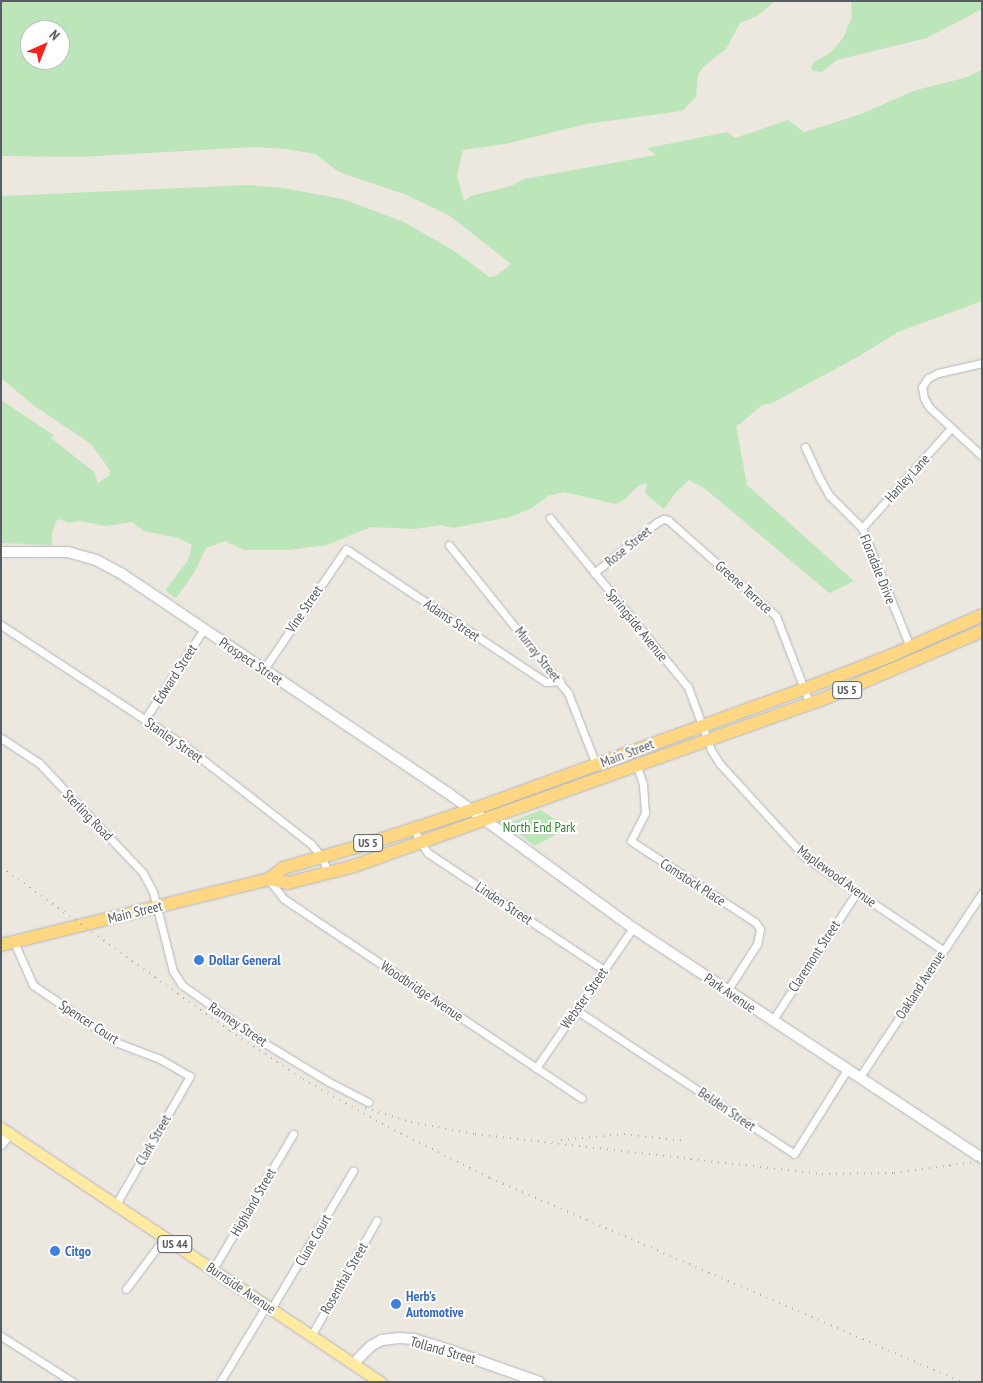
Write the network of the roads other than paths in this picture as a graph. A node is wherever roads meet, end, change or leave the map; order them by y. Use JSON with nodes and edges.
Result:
{"nodes":[{"id":1,"x":982,"y":363,"type":"edge"},
{"id":2,"x":952,"y":428,"type":"junction"},
{"id":3,"x":805,"y":447,"type":"dead end"},
{"id":4,"x":982,"y":456,"type":"edge"},
{"id":5,"x":550,"y":518,"type":"dead end"},
{"id":6,"x":662,"y":518,"type":"joint"},
{"id":7,"x":862,"y":528,"type":"junction"},
{"id":8,"x":449,"y":545,"type":"dead end"},
{"id":9,"x":346,"y":550,"type":"joint"},
{"id":10,"x":1,"y":552,"type":"edge"},
{"id":11,"x":594,"y":573,"type":"junction"},
{"id":12,"x":982,"y":615,"type":"edge"},
{"id":13,"x":1,"y":625,"type":"edge"},
{"id":14,"x":204,"y":629,"type":"junction"},
{"id":15,"x":982,"y":631,"type":"edge"},
{"id":16,"x":910,"y":647,"type":"junction"},
{"id":17,"x":264,"y":669,"type":"junction"},
{"id":18,"x":560,"y":681,"type":"junction"},
{"id":19,"x":804,"y":689,"type":"junction"},
{"id":20,"x":810,"y":704,"type":"junction"},
{"id":21,"x":145,"y":719,"type":"junction"},
{"id":22,"x":703,"y":725,"type":"junction"},
{"id":23,"x":1,"y":738,"type":"edge"},
{"id":24,"x":708,"y":740,"type":"junction"},
{"id":25,"x":596,"y":765,"type":"junction"},
{"id":26,"x":637,"y":766,"type":"junction"},
{"id":27,"x":601,"y":778,"type":"junction"},
{"id":28,"x":470,"y":810,"type":"junction"},
{"id":29,"x":483,"y":820,"type":"junction"},
{"id":30,"x":414,"y":828,"type":"junction"},
{"id":31,"x":420,"y":842,"type":"junction"},
{"id":32,"x":322,"y":857,"type":"junction"},
{"id":33,"x":328,"y":874,"type":"junction"},
{"id":34,"x":269,"y":879,"type":"junction"},
{"id":35,"x":857,"y":892,"type":"junction"},
{"id":36,"x":982,"y":893,"type":"edge"},
{"id":37,"x":156,"y":907,"type":"junction"},
{"id":38,"x":633,"y":928,"type":"junction"},
{"id":39,"x":14,"y":942,"type":"junction"},
{"id":40,"x":1,"y":945,"type":"edge"},
{"id":41,"x":943,"y":950,"type":"junction"},
{"id":42,"x":604,"y":970,"type":"junction"},
{"id":43,"x":727,"y":991,"type":"junction"},
{"id":44,"x":576,"y":1010,"type":"junction"},
{"id":45,"x":772,"y":1021,"type":"junction"},
{"id":46,"x":536,"y":1068,"type":"junction"},
{"id":47,"x":847,"y":1070,"type":"junction"},
{"id":48,"x":190,"y":1076,"type":"joint"},
{"id":49,"x":859,"y":1078,"type":"junction"},
{"id":50,"x":581,"y":1098,"type":"dead end"},
{"id":51,"x":368,"y":1102,"type":"dead end"},
{"id":52,"x":6,"y":1130,"type":"edge"},
{"id":53,"x":293,"y":1134,"type":"dead end"},
{"id":54,"x":1,"y":1144,"type":"edge"},
{"id":55,"x":982,"y":1158,"type":"edge"},
{"id":56,"x":353,"y":1171,"type":"dead end"},
{"id":57,"x":116,"y":1204,"type":"junction"},
{"id":58,"x":377,"y":1220,"type":"dead end"},
{"id":59,"x":165,"y":1237,"type":"junction"},
{"id":60,"x":213,"y":1270,"type":"junction"},
{"id":61,"x":126,"y":1289,"type":"dead end"},
{"id":62,"x":269,"y":1307,"type":"junction"},
{"id":63,"x":311,"y":1336,"type":"junction"},
{"id":64,"x":2,"y":1339,"type":"edge"},
{"id":65,"x":353,"y":1364,"type":"junction"},
{"id":66,"x":368,"y":1378,"type":"edge"},
{"id":67,"x":73,"y":1382,"type":"edge"},
{"id":68,"x":220,"y":1382,"type":"edge"},
{"id":69,"x":381,"y":1382,"type":"edge"},
{"id":70,"x":539,"y":1382,"type":"edge"}],
"edges":[{"from":1,"to":2,"type":"street"},
{"from":2,"to":4,"type":"street"},
{"from":2,"to":7,"type":"street","name":"Hanley Lane"},
{"from":3,"to":7,"type":"street","name":"Floradale Drive"},
{"from":5,"to":11,"type":"street","name":"Springside Avenue"},
{"from":6,"to":11,"type":"street","name":"Rose Street"},
{"from":6,"to":19,"type":"street","name":"Greene Terrace"},
{"from":7,"to":16,"type":"street","name":"Floradale Drive"},
{"from":8,"to":18,"type":"street","name":"Murray Street"},
{"from":9,"to":17,"type":"street","name":"Vine Street"},
{"from":9,"to":18,"type":"street","name":"Adams Street"},
{"from":10,"to":14,"type":"main road","name":"Prospect Street"},
{"from":11,"to":22,"type":"street","name":"Springside Avenue"},
{"from":12,"to":16,"type":"highway","name":"Main Street","number":"US 5"},
{"from":13,"to":21,"type":"street","name":"Stanley Street"},
{"from":14,"to":17,"type":"main road","name":"Prospect Street"},
{"from":14,"to":21,"type":"street","name":"Edward Street"},
{"from":15,"to":20,"type":"highway","name":"Main Street","number":"US 5"},
{"from":16,"to":19,"type":"highway","name":"Main Street","number":"US 5"},
{"from":17,"to":28,"type":"main road","name":"Prospect Street"},
{"from":18,"to":25,"type":"street","name":"Murray Street"},
{"from":19,"to":20,"type":"street","name":"Greene Terrace"},
{"from":19,"to":22,"type":"highway","name":"Main Street","number":"US 5"},
{"from":20,"to":24,"type":"highway","name":"Main Street","number":"US 5"},
{"from":21,"to":32,"type":"street","name":"Stanley Street"},
{"from":22,"to":24,"type":"street","name":"Springside Avenue"},
{"from":22,"to":25,"type":"highway","name":"Main Street","number":"US 5"},
{"from":23,"to":37,"type":"street","name":"Sterling Road"},
{"from":24,"to":26,"type":"highway","name":"Main Street","number":"US 5"},
{"from":24,"to":35,"type":"street","name":"Maplewood Avenue"},
{"from":25,"to":27,"type":"street","name":"Murray Street"},
{"from":25,"to":28,"type":"highway","name":"Main Street","number":"US 5"},
{"from":26,"to":27,"type":"highway","name":"Main Street","number":"US 5"},
{"from":26,"to":43,"type":"street","name":"Comstock Place"},
{"from":27,"to":29,"type":"highway","name":"Main Street","number":"US 5"},
{"from":28,"to":29,"type":"main road","name":"Prospect Street"},
{"from":28,"to":30,"type":"highway","name":"Main Street","number":"US 5"},
{"from":29,"to":31,"type":"highway","name":"Main Street","number":"US 5"},
{"from":29,"to":38,"type":"main road","name":"Park Avenue"},
{"from":30,"to":31,"type":"street","name":"Linden Street"},
{"from":30,"to":32,"type":"highway","name":"Main Street","number":"US 5"},
{"from":31,"to":33,"type":"highway","name":"Main Street","number":"US 5"},
{"from":31,"to":42,"type":"street","name":"Linden Street"},
{"from":32,"to":33,"type":"street","name":"Stanley Street"},
{"from":32,"to":34,"type":"highway","name":"Main Street","number":"US 5"},
{"from":33,"to":34,"type":"highway","name":"Main Street","number":"US 5"},
{"from":34,"to":37,"type":"highway","name":"Main Street","number":"US 5"},
{"from":34,"to":46,"type":"street","name":"Woodbridge Avenue"},
{"from":35,"to":41,"type":"street","name":"Maplewood Avenue"},
{"from":35,"to":45,"type":"street","name":"Claremont Street"},
{"from":36,"to":41,"type":"street","name":"Oakland Avenue"},
{"from":37,"to":39,"type":"highway","name":"Main Street","number":"US 5"},
{"from":37,"to":51,"type":"street","name":"Ranney Street"},
{"from":38,"to":42,"type":"street","name":"Webster Street"},
{"from":38,"to":43,"type":"main road","name":"Park Avenue"},
{"from":39,"to":40,"type":"highway","name":"Main Street","number":"US 5"},
{"from":39,"to":48,"type":"street","name":"Spencer Court"},
{"from":41,"to":49,"type":"street","name":"Oakland Avenue"},
{"from":42,"to":44,"type":"street","name":"Webster Street"},
{"from":43,"to":45,"type":"main road","name":"Park Avenue"},
{"from":44,"to":46,"type":"street","name":"Webster Street"},
{"from":44,"to":47,"type":"street","name":"Belden Street"},
{"from":45,"to":47,"type":"main road","name":"Park Avenue"},
{"from":46,"to":50,"type":"street","name":"Woodbridge Avenue"},
{"from":47,"to":49,"type":"main road","name":"Park Avenue"},
{"from":48,"to":57,"type":"street","name":"Clark Street"},
{"from":49,"to":55,"type":"main road","name":"Park Avenue"},
{"from":52,"to":54,"type":"main road"},
{"from":52,"to":57,"type":"main road","name":"Burnside Avenue","number":"US 44"},
{"from":53,"to":60,"type":"street","name":"Highland Street"},
{"from":56,"to":62,"type":"street","name":"Clune Court"},
{"from":57,"to":59,"type":"main road","name":"Burnside Avenue","number":"US 44"},
{"from":58,"to":63,"type":"street","name":"Rosenthal Street"},
{"from":59,"to":60,"type":"main road","name":"Burnside Avenue","number":"US 44"},
{"from":59,"to":61,"type":"street"},
{"from":60,"to":62,"type":"main road","name":"Burnside Avenue","number":"US 44"},
{"from":62,"to":63,"type":"main road","name":"Burnside Avenue","number":"US 44"},
{"from":62,"to":68,"type":"street","name":"Clune Court"},
{"from":63,"to":65,"type":"main road","name":"Burnside Avenue","number":"US 44"},
{"from":64,"to":67,"type":"street"},
{"from":65,"to":66,"type":"main road","name":"Burnside Avenue","number":"US 44"},
{"from":65,"to":70,"type":"main road","name":"Tolland Street"},
{"from":66,"to":69,"type":"main road","name":"Burnside Avenue","number":"US 44"}]}
